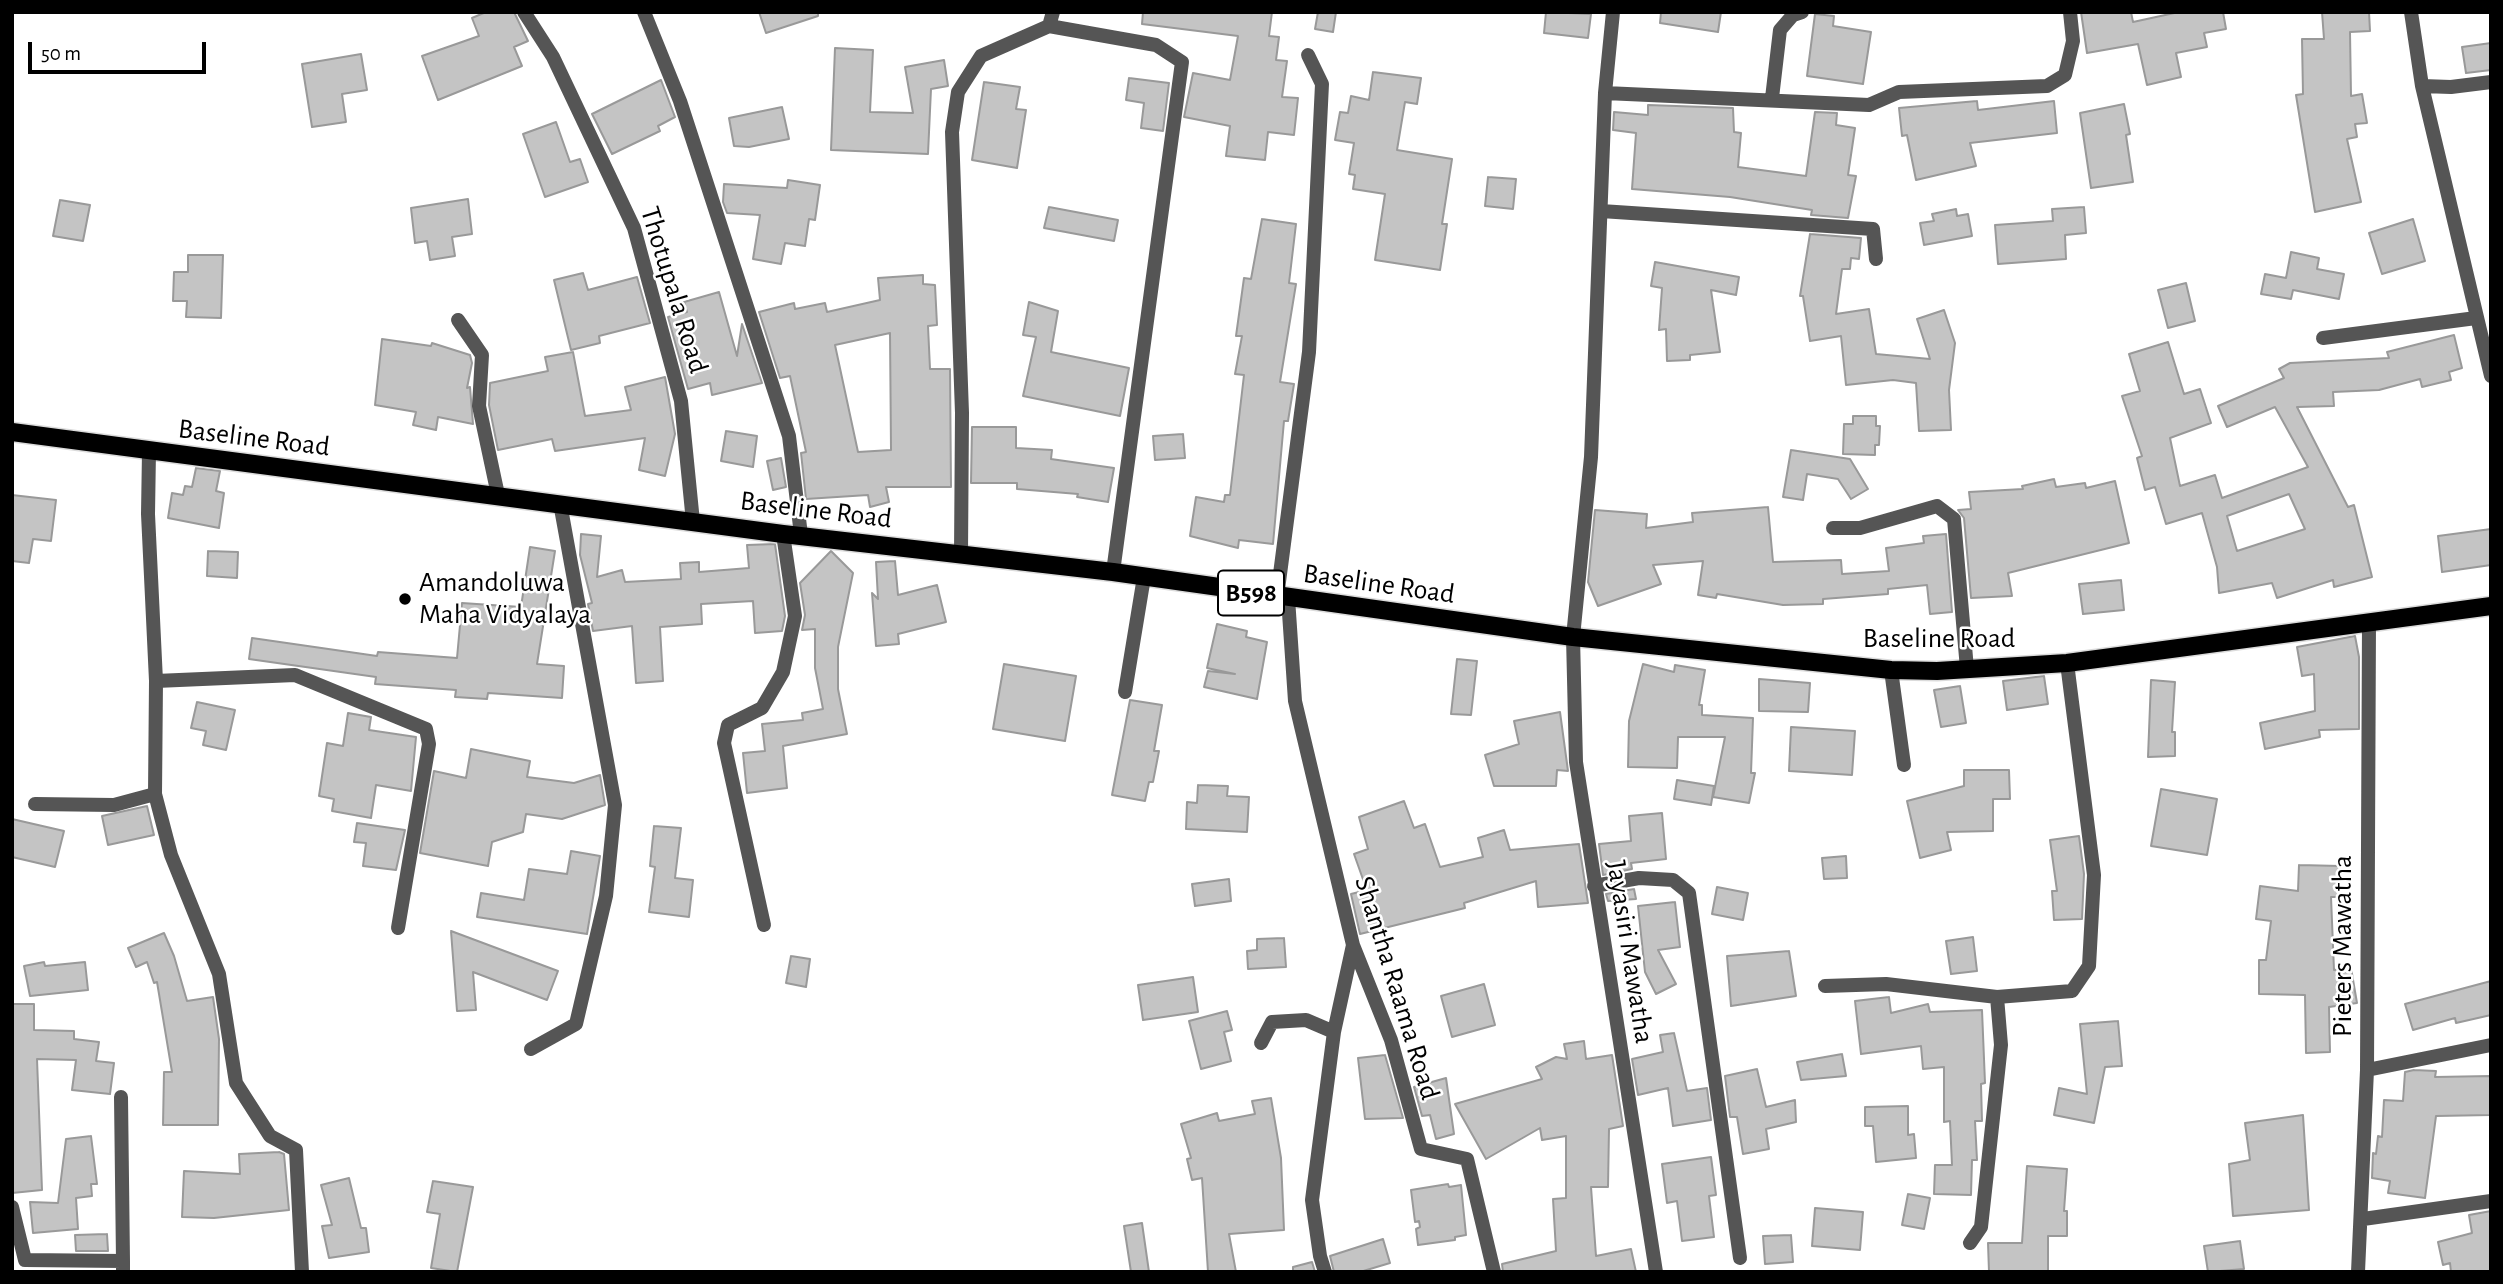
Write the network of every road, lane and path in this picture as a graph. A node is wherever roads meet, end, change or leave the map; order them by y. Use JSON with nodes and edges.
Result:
{"nodes":[{"id":1,"x":524,"y":12,"type":"edge"},
{"id":2,"x":644,"y":12,"type":"edge"},
{"id":3,"x":1613,"y":12,"type":"edge"},
{"id":4,"x":1802,"y":12,"type":"edge"},
{"id":5,"x":2070,"y":12,"type":"edge"},
{"id":6,"x":2411,"y":12,"type":"edge"},
{"id":7,"x":1051,"y":19,"type":"edge"},
{"id":8,"x":1308,"y":55,"type":"dead end"},
{"id":9,"x":2491,"y":82,"type":"edge"},
{"id":10,"x":2422,"y":86,"type":"junction"},
{"id":11,"x":1605,"y":93,"type":"junction"},
{"id":12,"x":1772,"y":98,"type":"junction"},
{"id":13,"x":1601,"y":211,"type":"junction"},
{"id":14,"x":1876,"y":259,"type":"dead end"},
{"id":15,"x":2476,"y":318,"type":"junction"},
{"id":16,"x":458,"y":320,"type":"dead end"},
{"id":17,"x":2323,"y":338,"type":"dead end"},
{"id":18,"x":2491,"y":376,"type":"edge"},
{"id":19,"x":12,"y":432,"type":"edge"},
{"id":20,"x":149,"y":451,"type":"junction"},
{"id":21,"x":498,"y":495,"type":"junction"},
{"id":22,"x":560,"y":503,"type":"junction"},
{"id":23,"x":693,"y":522,"type":"junction"},
{"id":24,"x":1833,"y":528,"type":"dead end"},
{"id":25,"x":792,"y":535,"type":"junction"},
{"id":26,"x":961,"y":554,"type":"junction"},
{"id":27,"x":1113,"y":572,"type":"junction"},
{"id":28,"x":1144,"y":577,"type":"junction"},
{"id":29,"x":1283,"y":598,"type":"junction"},
{"id":30,"x":2491,"y":606,"type":"edge"},
{"id":31,"x":2370,"y":621,"type":"junction"},
{"id":32,"x":1573,"y":637,"type":"junction"},
{"id":33,"x":2067,"y":663,"type":"junction"},
{"id":34,"x":1967,"y":669,"type":"junction"},
{"id":35,"x":1891,"y":670,"type":"junction"},
{"id":36,"x":156,"y":681,"type":"junction"},
{"id":37,"x":1125,"y":692,"type":"dead end"},
{"id":38,"x":1904,"y":765,"type":"dead end"},
{"id":39,"x":155,"y":793,"type":"junction"},
{"id":40,"x":36,"y":804,"type":"dead end"},
{"id":41,"x":1594,"y":886,"type":"junction"},
{"id":42,"x":764,"y":925,"type":"dead end"},
{"id":43,"x":398,"y":928,"type":"dead end"},
{"id":44,"x":1353,"y":945,"type":"junction"},
{"id":45,"x":1825,"y":986,"type":"dead end"},
{"id":46,"x":1997,"y":997,"type":"junction"},
{"id":47,"x":1334,"y":1032,"type":"junction"},
{"id":48,"x":1261,"y":1043,"type":"dead end"},
{"id":49,"x":2491,"y":1045,"type":"edge"},
{"id":50,"x":531,"y":1049,"type":"dead end"},
{"id":51,"x":2367,"y":1070,"type":"junction"},
{"id":52,"x":121,"y":1097,"type":"dead end"},
{"id":53,"x":2491,"y":1201,"type":"edge"},
{"id":54,"x":12,"y":1207,"type":"edge"},
{"id":55,"x":2363,"y":1219,"type":"junction"},
{"id":56,"x":1970,"y":1243,"type":"dead end"},
{"id":57,"x":1740,"y":1258,"type":"dead end"},
{"id":58,"x":123,"y":1266,"type":"edge"},
{"id":59,"x":302,"y":1272,"type":"edge"},
{"id":60,"x":1325,"y":1272,"type":"edge"},
{"id":61,"x":1494,"y":1272,"type":"edge"},
{"id":62,"x":1656,"y":1272,"type":"edge"},
{"id":63,"x":2358,"y":1272,"type":"edge"}],
"edges":[{"from":1,"to":23,"type":"street","name":"Thotupala Road"},
{"from":2,"to":25,"type":"street"},
{"from":3,"to":11,"type":"street","name":"Jayasiri Mawatha"},
{"from":4,"to":12,"type":"street"},
{"from":5,"to":12,"type":"street"},
{"from":6,"to":10,"type":"street"},
{"from":7,"to":26,"type":"street"},
{"from":7,"to":27,"type":"street"},
{"from":8,"to":29,"type":"street","name":"Shantha Raama Road"},
{"from":9,"to":10,"type":"street"},
{"from":10,"to":15,"type":"street"},
{"from":11,"to":12,"type":"street"},
{"from":11,"to":13,"type":"street","name":"Jayasiri Mawatha"},
{"from":13,"to":14,"type":"street"},
{"from":13,"to":32,"type":"street","name":"Jayasiri Mawatha"},
{"from":15,"to":17,"type":"street"},
{"from":15,"to":18,"type":"street"},
{"from":16,"to":21,"type":"street"},
{"from":19,"to":20,"type":"main road","name":"Baseline Road","number":"B598"},
{"from":20,"to":21,"type":"main road","name":"Baseline Road","number":"B598"},
{"from":20,"to":36,"type":"street"},
{"from":21,"to":22,"type":"main road","name":"Baseline Road","number":"B598"},
{"from":22,"to":23,"type":"main road","name":"Baseline Road","number":"B598"},
{"from":22,"to":50,"type":"street"},
{"from":23,"to":25,"type":"main road","name":"Baseline Road","number":"B598"},
{"from":24,"to":34,"type":"street"},
{"from":25,"to":26,"type":"main road","name":"Baseline Road","number":"B598"},
{"from":25,"to":42,"type":"street"},
{"from":26,"to":27,"type":"main road","name":"Baseline Road","number":"B598"},
{"from":27,"to":28,"type":"main road","name":"Baseline Road","number":"B598"},
{"from":28,"to":29,"type":"main road","name":"Baseline Road","number":"B598"},
{"from":28,"to":37,"type":"street"},
{"from":29,"to":32,"type":"main road","name":"Baseline Road","number":"B598"},
{"from":29,"to":44,"type":"street","name":"Shantha Raama Road"},
{"from":30,"to":31,"type":"main road","name":"Baseline Road","number":"B598"},
{"from":31,"to":33,"type":"main road","name":"Baseline Road","number":"B598"},
{"from":31,"to":51,"type":"street","name":"Pieters Mawatha"},
{"from":32,"to":35,"type":"main road","name":"Baseline Road","number":"B598"},
{"from":32,"to":41,"type":"street","name":"Jayasiri Mawatha"},
{"from":33,"to":34,"type":"main road","name":"Baseline Road","number":"B598"},
{"from":33,"to":46,"type":"street"},
{"from":34,"to":35,"type":"main road","name":"Baseline Road","number":"B598"},
{"from":35,"to":38,"type":"street"},
{"from":36,"to":39,"type":"street"},
{"from":36,"to":43,"type":"street"},
{"from":39,"to":40,"type":"street"},
{"from":39,"to":59,"type":"street"},
{"from":41,"to":57,"type":"street"},
{"from":41,"to":62,"type":"street","name":"Jayasiri Mawatha"},
{"from":44,"to":47,"type":"street"},
{"from":44,"to":61,"type":"street","name":"Shantha Raama Road"},
{"from":45,"to":46,"type":"street"},
{"from":46,"to":56,"type":"street"},
{"from":47,"to":48,"type":"street"},
{"from":47,"to":60,"type":"street"},
{"from":49,"to":51,"type":"street"},
{"from":51,"to":55,"type":"street","name":"Pieters Mawatha"},
{"from":52,"to":58,"type":"street"},
{"from":53,"to":55,"type":"street"},
{"from":54,"to":58,"type":"street"},
{"from":55,"to":63,"type":"street","name":"Pieters Mawatha"}]}
